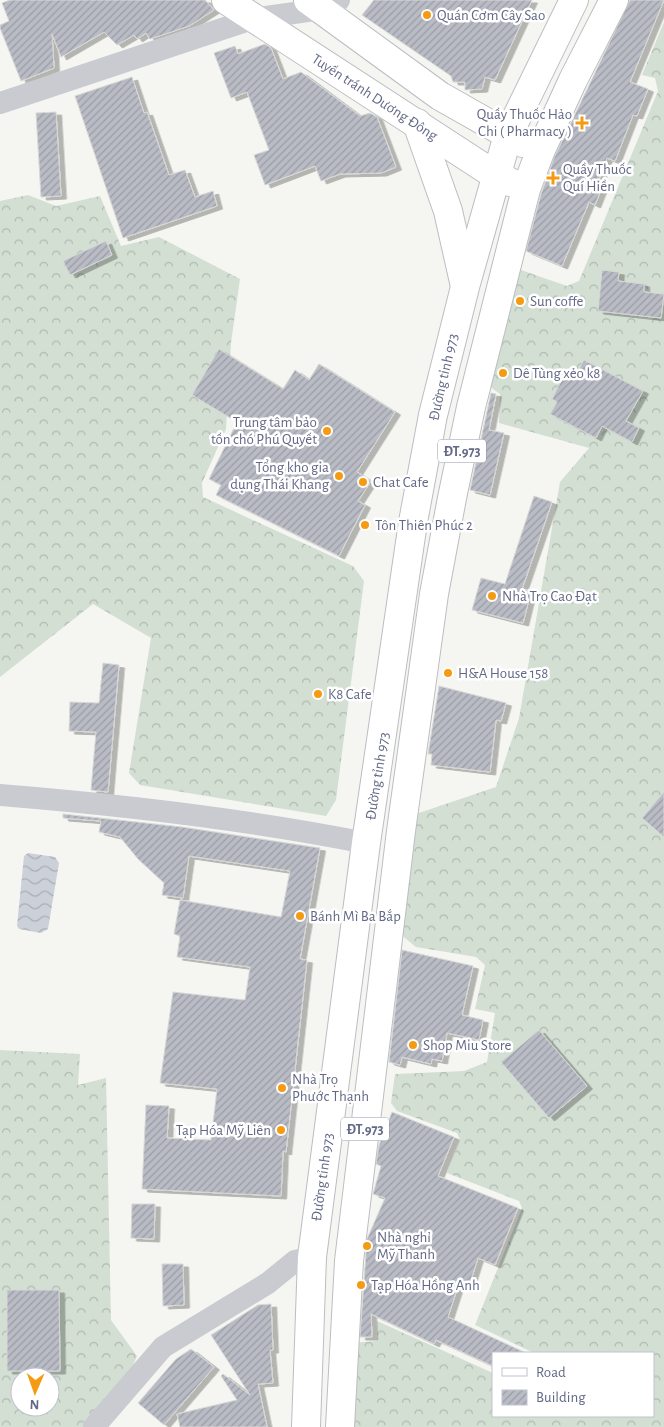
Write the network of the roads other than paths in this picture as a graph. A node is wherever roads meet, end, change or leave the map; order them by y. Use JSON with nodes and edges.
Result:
{"nodes":[{"id":1,"x":226,"y":0,"type":"edge"},
{"id":2,"x":574,"y":0,"type":"edge"},
{"id":3,"x":614,"y":0,"type":"edge"},
{"id":4,"x":323,"y":3,"type":"edge"},
{"id":5,"x":252,"y":18,"type":"junction"},
{"id":6,"x":0,"y":103,"type":"edge"},
{"id":7,"x":417,"y":123,"type":"junction"},
{"id":8,"x":508,"y":135,"type":"junction"},
{"id":9,"x":540,"y":152,"type":"junction"},
{"id":10,"x":495,"y":175,"type":"junction"},
{"id":11,"x":526,"y":189,"type":"junction"},
{"id":12,"x":465,"y":287,"type":"junction"},
{"id":13,"x":0,"y":795,"type":"edge"},
{"id":14,"x":367,"y":835,"type":"junction"},
{"id":15,"x":312,"y":1257,"type":"junction"},
{"id":16,"x":349,"y":1261,"type":"junction"},
{"id":17,"x":94,"y":1427,"type":"edge"},
{"id":18,"x":306,"y":1427,"type":"edge"},
{"id":19,"x":340,"y":1427,"type":"edge"}],
"edges":[{"from":1,"to":5,"type":"main road","name":"Tuyến tránh Dương Đông"},
{"from":2,"to":8,"type":"main road","name":"Đường tỉnh 973"},
{"from":3,"to":9,"type":"main road","name":"Đường tỉnh 973"},
{"from":4,"to":5,"type":"street"},
{"from":4,"to":8,"type":"main road"},
{"from":5,"to":6,"type":"street"},
{"from":5,"to":7,"type":"main road","name":"Tuyến tránh Dương Đông"},
{"from":7,"to":10,"type":"main road","name":"Tuyến tránh Dương Đông"},
{"from":7,"to":12,"type":"main road","number":"ĐT.973"},
{"from":8,"to":9,"type":"main road"},
{"from":8,"to":10,"type":"main road","name":"Đường tỉnh 973","number":"ĐT.973"},
{"from":9,"to":11,"type":"main road","name":"Đường tỉnh 973","number":"ĐT.973"},
{"from":10,"to":11,"type":"main road","name":"Tuyến tránh Dương Đông"},
{"from":10,"to":12,"type":"main road","name":"Đường tỉnh 973","number":"ĐT.973"},
{"from":11,"to":16,"type":"main road","name":"Đường tỉnh 973","number":"ĐT.973"},
{"from":12,"to":14,"type":"main road","name":"Đường tỉnh 973","number":"ĐT.973"},
{"from":13,"to":14,"type":"street"},
{"from":14,"to":15,"type":"main road","name":"Đường tỉnh 973","number":"ĐT.973"},
{"from":15,"to":16,"type":"main road"},
{"from":15,"to":17,"type":"street"},
{"from":15,"to":18,"type":"main road","name":"Đường tỉnh 973","number":"ĐT.973"},
{"from":16,"to":19,"type":"main road","name":"Đường tỉnh 973","number":"ĐT.973"}]}
